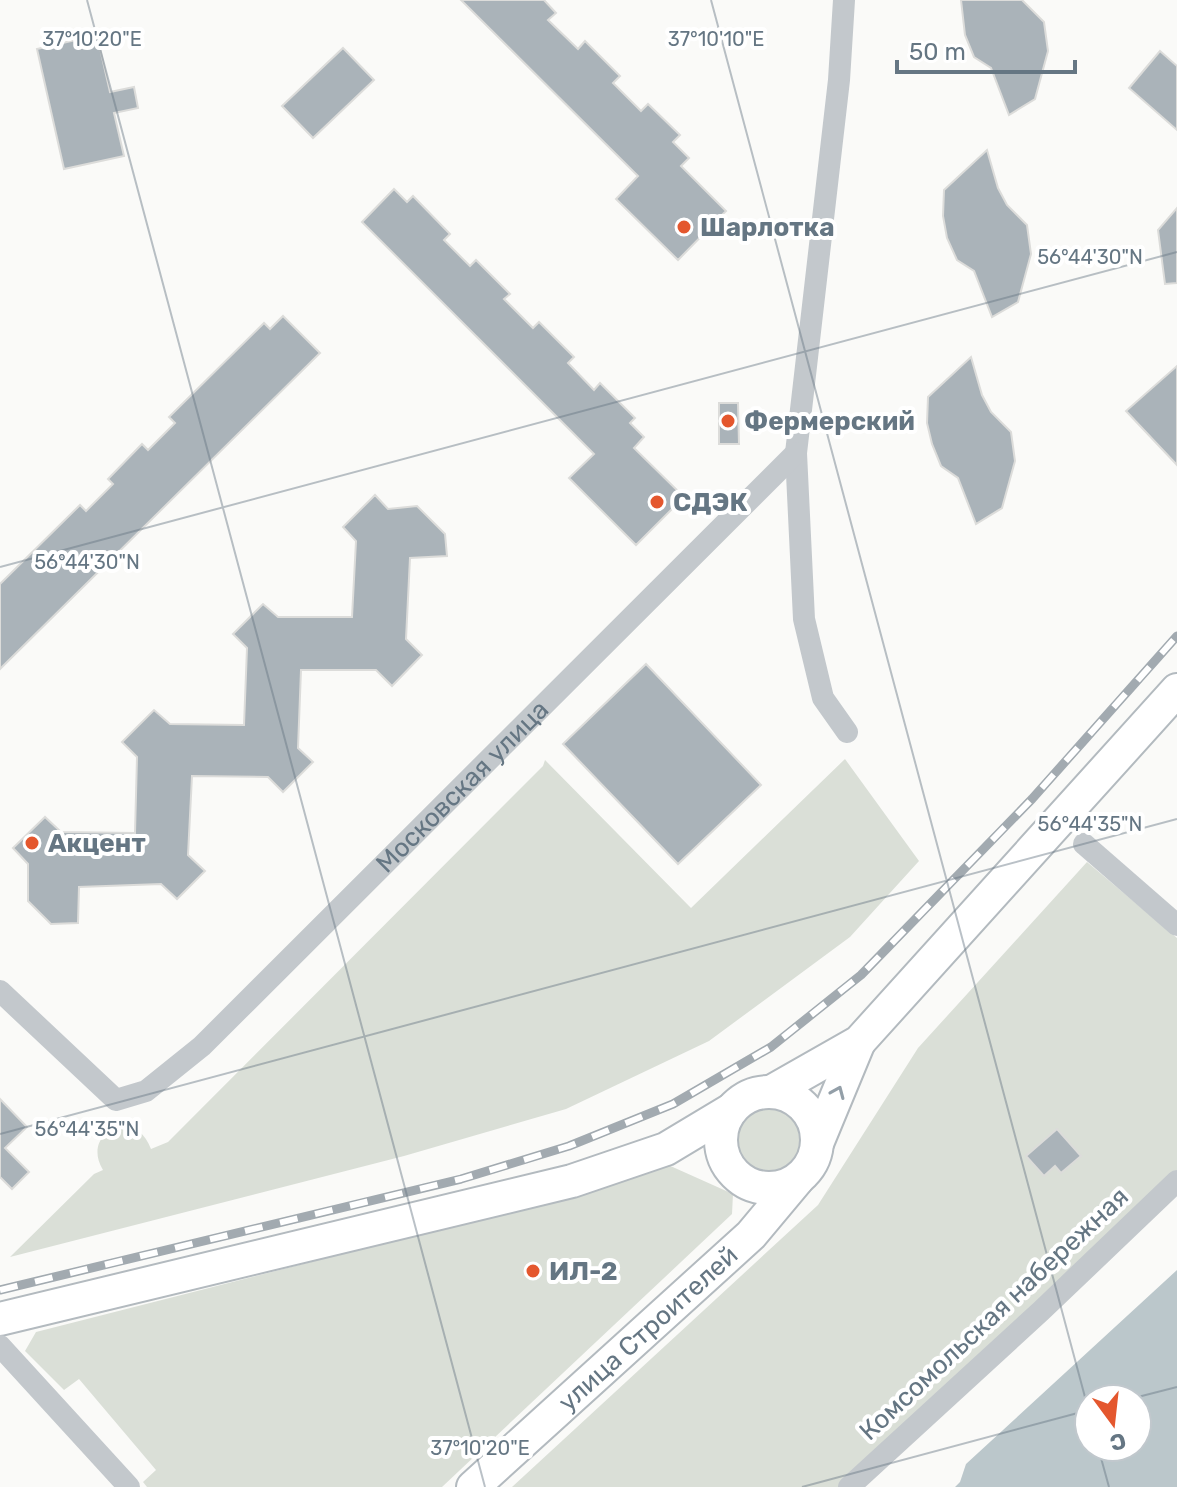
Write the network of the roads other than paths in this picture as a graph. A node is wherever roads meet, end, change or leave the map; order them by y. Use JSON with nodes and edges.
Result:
{"nodes":[{"id":1,"x":844,"y":0,"type":"edge"},
{"id":2,"x":796,"y":453,"type":"junction"},
{"id":3,"x":1177,"y":690,"type":"edge"},
{"id":4,"x":847,"y":732,"type":"dead end"},
{"id":5,"x":1084,"y":844,"type":"dead end"},
{"id":6,"x":1177,"y":925,"type":"edge"},
{"id":7,"x":0,"y":991,"type":"edge"},
{"id":8,"x":859,"y":1042,"type":"junction"},
{"id":9,"x":771,"y":1092,"type":"junction"},
{"id":10,"x":731,"y":1110,"type":"junction"},
{"id":11,"x":818,"y":1141,"type":"junction"},
{"id":12,"x":666,"y":1149,"type":"junction"},
{"id":13,"x":741,"y":1176,"type":"junction"},
{"id":14,"x":797,"y":1180,"type":"junction"},
{"id":15,"x":1177,"y":1181,"type":"edge"},
{"id":16,"x":751,"y":1235,"type":"junction"},
{"id":17,"x":0,"y":1319,"type":"edge"},
{"id":18,"x":0,"y":1346,"type":"edge"},
{"id":19,"x":129,"y":1487,"type":"edge"},
{"id":20,"x":473,"y":1487,"type":"edge"},
{"id":21,"x":849,"y":1487,"type":"edge"}],
"edges":[{"from":1,"to":2,"type":"street"},
{"from":2,"to":4,"type":"street"},
{"from":2,"to":7,"type":"street","name":"Московская улица"},
{"from":3,"to":8,"type":"main road"},
{"from":5,"to":6,"type":"street"},
{"from":8,"to":9,"type":"main road"},
{"from":11,"to":8,"type":"main road","one_way":true},
{"from":9,"to":10,"type":"main road"},
{"from":9,"to":11,"type":"main road"},
{"from":10,"to":12,"type":"main road"},
{"from":10,"to":13,"type":"main road"},
{"from":11,"to":14,"type":"main road"},
{"from":12,"to":13,"type":"main road"},
{"from":12,"to":17,"type":"main road"},
{"from":13,"to":14,"type":"main road"},
{"from":13,"to":16,"type":"main road"},
{"from":14,"to":16,"type":"main road","name":"улица Строителей"},
{"from":15,"to":21,"type":"street","name":"Комсомольская набережная"},
{"from":16,"to":20,"type":"main road","name":"улица Строителей"},
{"from":18,"to":19,"type":"street"}]}
